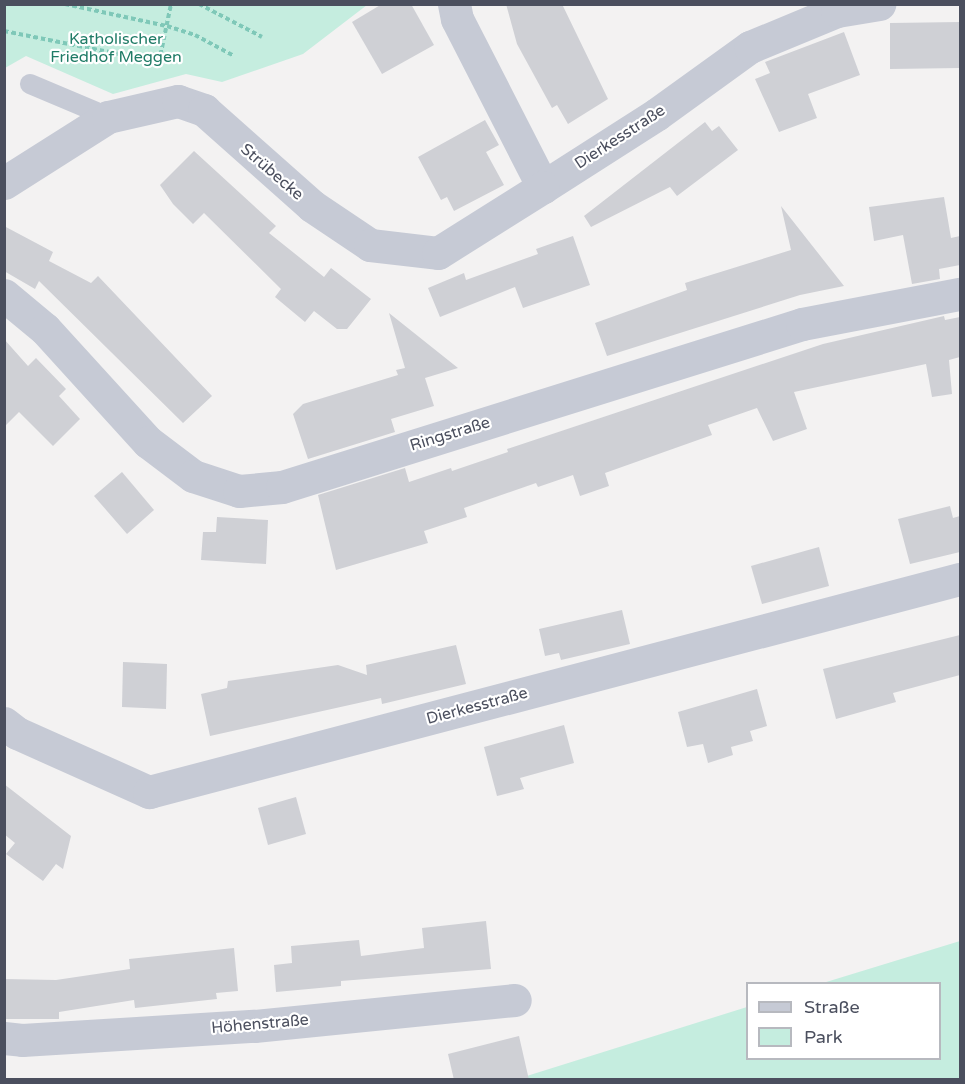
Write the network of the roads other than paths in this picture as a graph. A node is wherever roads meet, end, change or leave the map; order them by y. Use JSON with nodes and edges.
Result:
{"nodes":[{"id":1,"x":454,"y":4,"type":"edge"},
{"id":2,"x":879,"y":4,"type":"edge"},
{"id":3,"x":30,"y":84,"type":"dead end"},
{"id":4,"x":108,"y":117,"type":"junction"},
{"id":5,"x":4,"y":183,"type":"edge"},
{"id":6,"x":543,"y":187,"type":"junction"},
{"id":7,"x":960,"y":294,"type":"edge"},
{"id":8,"x":4,"y":295,"type":"edge"},
{"id":9,"x":960,"y":579,"type":"edge"},
{"id":10,"x":4,"y":723,"type":"edge"},
{"id":11,"x":515,"y":1000,"type":"dead end"},
{"id":12,"x":4,"y":1038,"type":"edge"}],
"edges":[{"from":1,"to":6,"type":"street"},
{"from":2,"to":6,"type":"street","name":"Dierkesstraße"},
{"from":3,"to":4,"type":"lane"},
{"from":4,"to":5,"type":"street","name":"Strübecke"},
{"from":4,"to":6,"type":"street","name":"Strübecke"},
{"from":7,"to":8,"type":"street","name":"Ringstraße"},
{"from":9,"to":10,"type":"street","name":"Dierkesstraße"},
{"from":11,"to":12,"type":"street","name":"Höhenstraße"}]}
